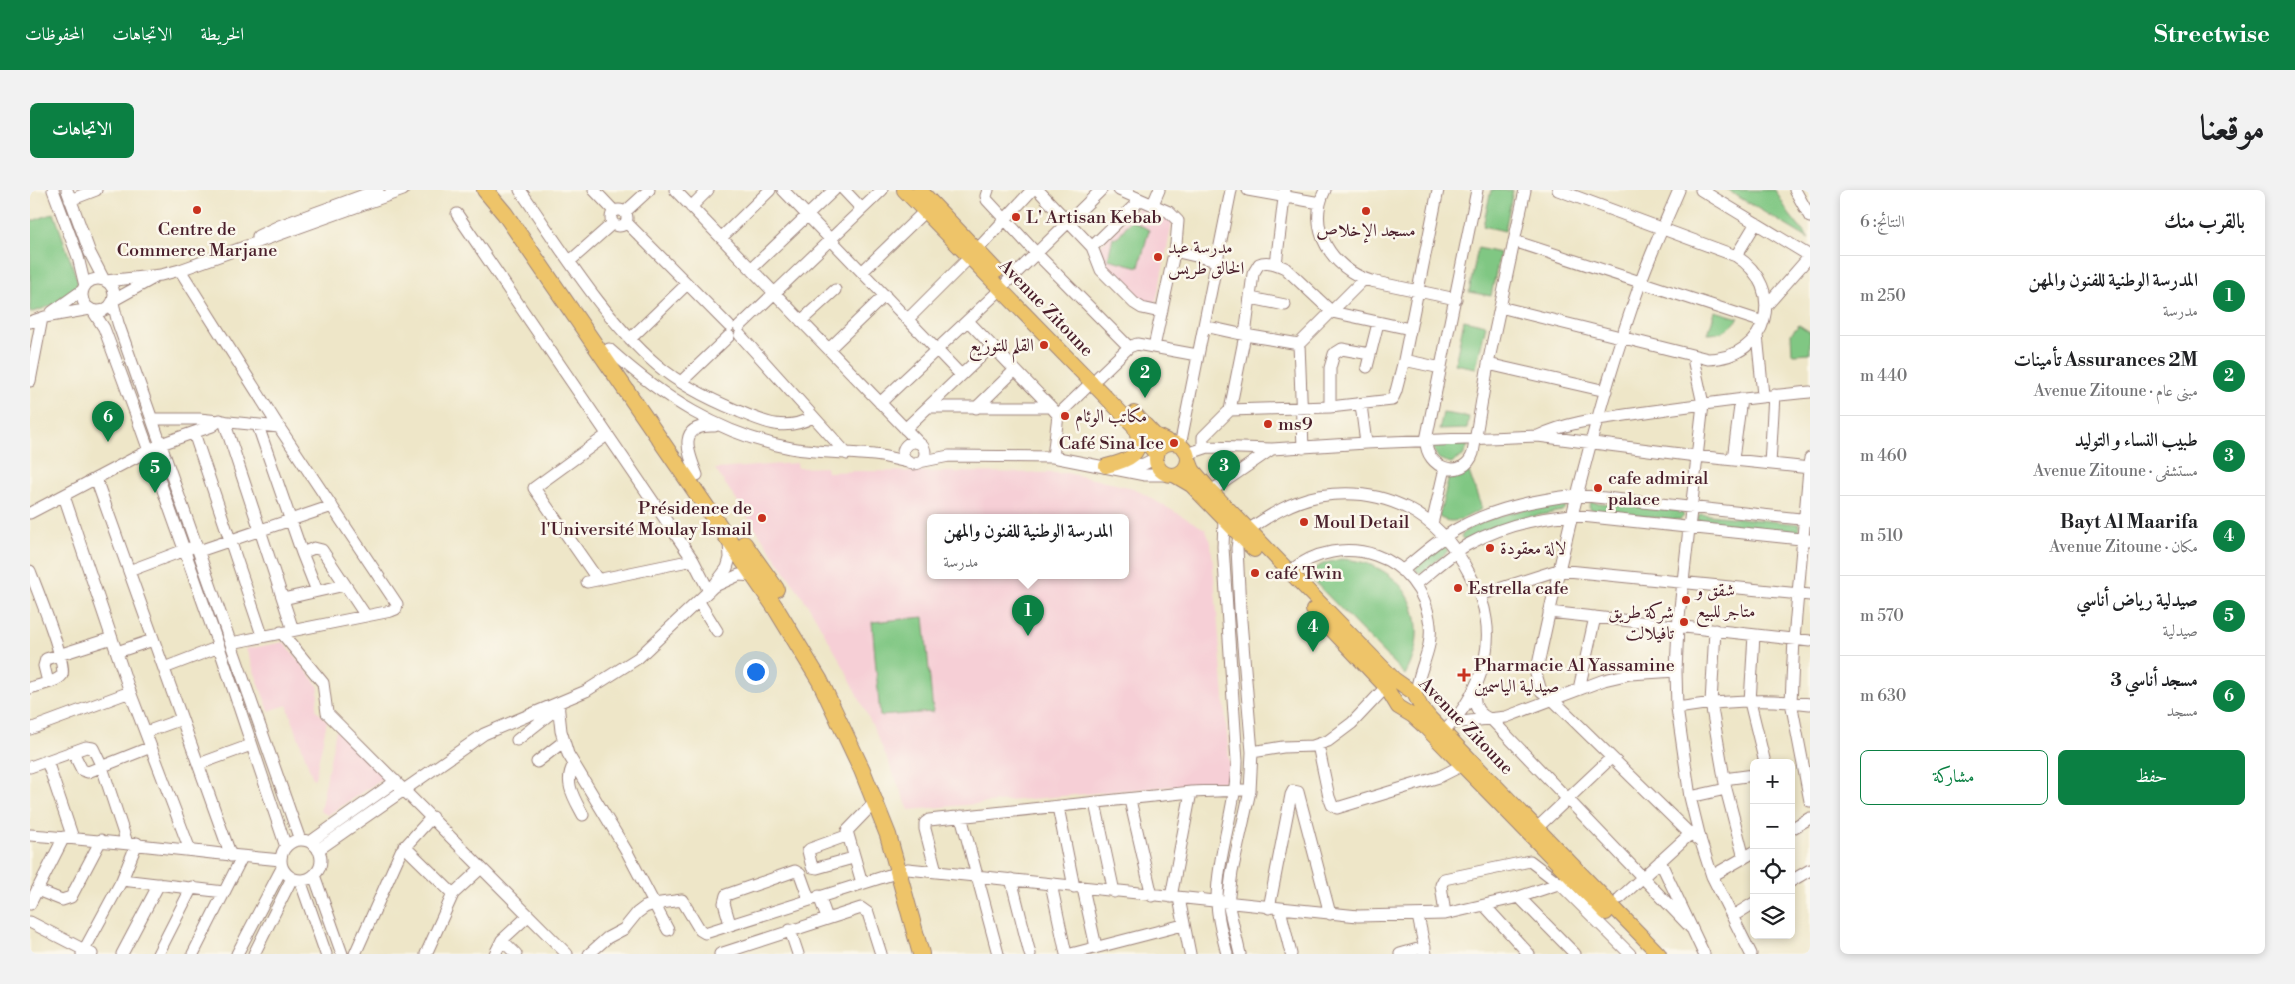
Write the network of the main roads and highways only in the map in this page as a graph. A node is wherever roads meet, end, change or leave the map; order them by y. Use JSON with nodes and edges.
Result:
{"nodes":[{"id":1,"x":485,"y":190,"type":"edge"},
{"id":2,"x":501,"y":190,"type":"edge"},
{"id":3,"x":904,"y":190,"type":"edge"},
{"id":4,"x":920,"y":190,"type":"edge"},
{"id":5,"x":974,"y":253,"type":"junction"},
{"id":6,"x":1095,"y":380,"type":"junction"},
{"id":7,"x":1134,"y":426,"type":"junction"},
{"id":8,"x":1182,"y":450,"type":"junction"},
{"id":9,"x":1156,"y":457,"type":"junction"},
{"id":10,"x":1111,"y":467,"type":"road end"},
{"id":11,"x":1172,"y":475,"type":"junction"},
{"id":12,"x":1242,"y":538,"type":"junction"},
{"id":13,"x":1413,"y":691,"type":"junction"},
{"id":14,"x":1399,"y":706,"type":"junction"},
{"id":15,"x":904,"y":870,"type":"junction"},
{"id":16,"x":921,"y":954,"type":"edge"},
{"id":17,"x":931,"y":954,"type":"edge"},
{"id":18,"x":1647,"y":954,"type":"edge"},
{"id":19,"x":1659,"y":954,"type":"edge"}],
"edges":[{"from":1,"to":15,"type":"highway"},
{"from":2,"to":15,"type":"highway"},
{"from":3,"to":5,"type":"main road","name":"Avenue Zitoune"},
{"from":4,"to":5,"type":"main road","name":"Avenue Zitoune"},
{"from":5,"to":6,"type":"main road","name":"Avenue Zitoune"},
{"from":6,"to":7,"type":"main road","name":"Avenue Zitoune"},
{"from":6,"to":8,"type":"main road","name":"Avenue Zitoune"},
{"from":7,"to":9,"type":"main road","name":"Avenue Zitoune"},
{"from":7,"to":10,"type":"main road"},
{"from":8,"to":9,"type":"main road"},
{"from":8,"to":11,"type":"main road"},
{"from":8,"to":12,"type":"main road","name":"Avenue Zitoune"},
{"from":9,"to":11,"type":"main road"},
{"from":11,"to":12,"type":"main road","name":"Avenue Zitoune"},
{"from":12,"to":13,"type":"main road","name":"Avenue Zitoune"},
{"from":12,"to":14,"type":"main road","name":"Avenue Zitoune"},
{"from":13,"to":14,"type":"main road"},
{"from":13,"to":14,"type":"main road"},
{"from":13,"to":19,"type":"main road","name":"Avenue Zitoune"},
{"from":14,"to":18,"type":"main road","name":"Avenue Zitoune"},
{"from":15,"to":16,"type":"highway"},
{"from":15,"to":17,"type":"highway"}]}
